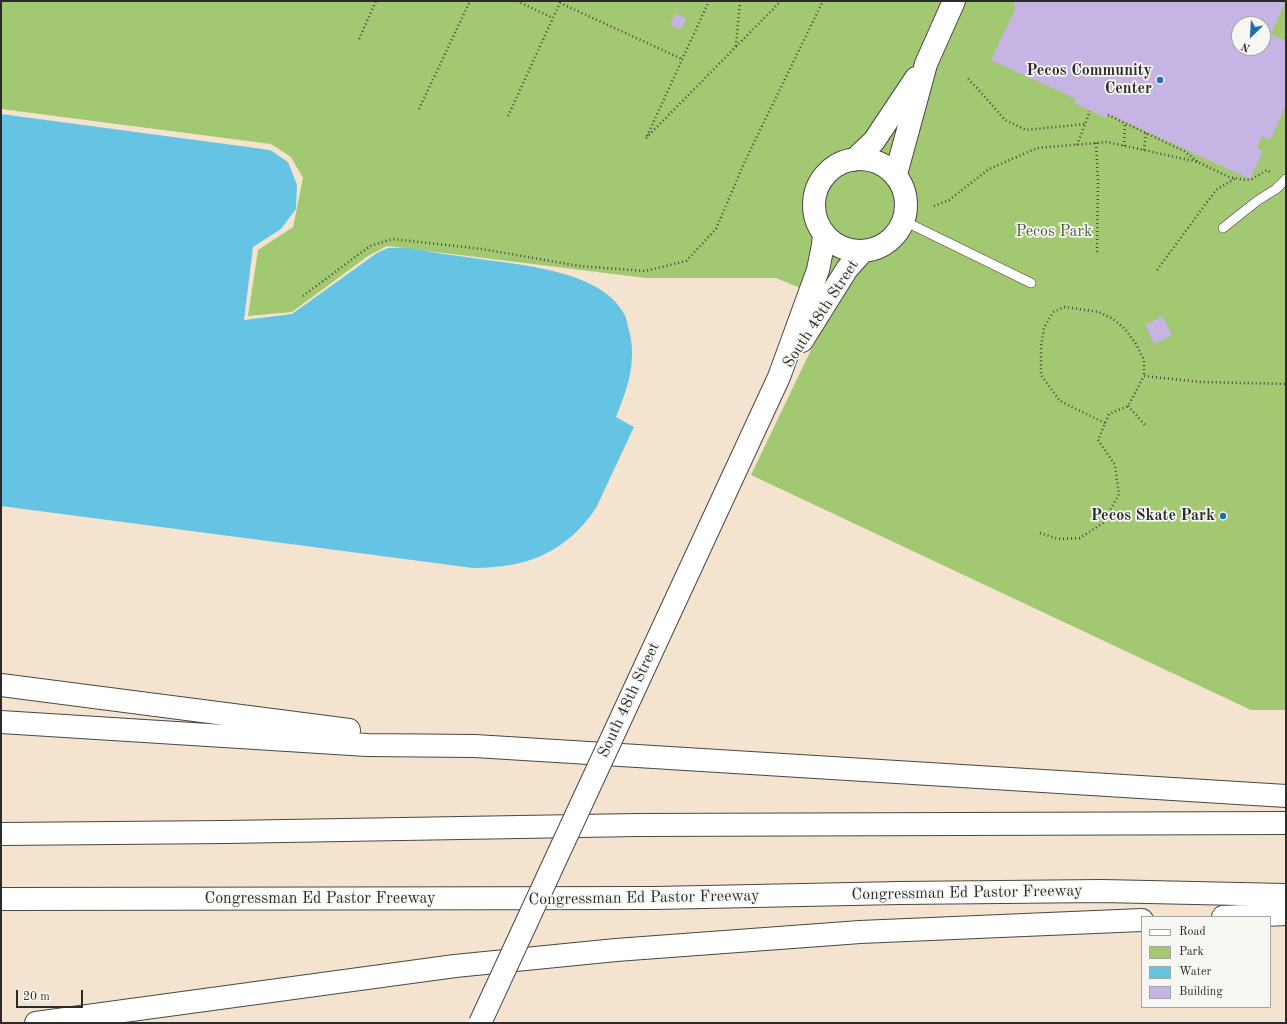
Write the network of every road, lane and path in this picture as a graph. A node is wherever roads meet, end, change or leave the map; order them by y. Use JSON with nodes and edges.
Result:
{"nodes":[{"id":1,"x":376,"y":1,"type":"edge"},
{"id":2,"x":470,"y":1,"type":"edge"},
{"id":3,"x":517,"y":1,"type":"edge"},
{"id":4,"x":709,"y":1,"type":"edge"},
{"id":5,"x":740,"y":1,"type":"edge"},
{"id":6,"x":781,"y":1,"type":"edge"},
{"id":7,"x":823,"y":1,"type":"edge"},
{"id":8,"x":954,"y":1,"type":"edge"},
{"id":9,"x":560,"y":2,"type":"edge"},
{"id":10,"x":553,"y":18,"type":"junction"},
{"id":11,"x":359,"y":38,"type":"dead end"},
{"id":12,"x":736,"y":47,"type":"junction"},
{"id":13,"x":682,"y":59,"type":"junction"},
{"id":14,"x":926,"y":64,"type":"junction"},
{"id":15,"x":968,"y":80,"type":"dead end"},
{"id":16,"x":419,"y":109,"type":"dead end"},
{"id":17,"x":1090,"y":111,"type":"dead end"},
{"id":18,"x":1108,"y":115,"type":"dead end"},
{"id":19,"x":508,"y":116,"type":"dead end"},
{"id":20,"x":1125,"y":123,"type":"junction"},
{"id":21,"x":1085,"y":124,"type":"junction"},
{"id":22,"x":1146,"y":133,"type":"junction"},
{"id":23,"x":1096,"y":143,"type":"junction"},
{"id":24,"x":1077,"y":145,"type":"junction"},
{"id":25,"x":1124,"y":146,"type":"junction"},
{"id":26,"x":1144,"y":150,"type":"junction"},
{"id":27,"x":854,"y":160,"type":"junction"},
{"id":28,"x":1198,"y":162,"type":"junction"},
{"id":29,"x":896,"y":174,"type":"junction"},
{"id":30,"x":1237,"y":178,"type":"junction"},
{"id":31,"x":1285,"y":180,"type":"edge"},
{"id":32,"x":934,"y":206,"type":"dead end"},
{"id":33,"x":904,"y":221,"type":"junction"},
{"id":34,"x":1223,"y":228,"type":"dead end"},
{"id":35,"x":824,"y":233,"type":"junction"},
{"id":36,"x":863,"y":251,"type":"junction"},
{"id":37,"x":1097,"y":254,"type":"dead end"},
{"id":38,"x":1157,"y":270,"type":"dead end"},
{"id":39,"x":1031,"y":284,"type":"dead end"},
{"id":40,"x":303,"y":296,"type":"dead end"},
{"id":41,"x":1144,"y":376,"type":"junction"},
{"id":42,"x":780,"y":378,"type":"junction"},
{"id":43,"x":1286,"y":384,"type":"edge"},
{"id":44,"x":1128,"y":406,"type":"junction"},
{"id":45,"x":1106,"y":423,"type":"junction"},
{"id":46,"x":1146,"y":426,"type":"dead end"},
{"id":47,"x":1040,"y":533,"type":"dead end"},
{"id":48,"x":1,"y":685,"type":"edge"},
{"id":49,"x":1,"y":722,"type":"edge"},
{"id":50,"x":475,"y":746,"type":"junction"},
{"id":51,"x":1286,"y":796,"type":"edge"},
{"id":52,"x":1286,"y":823,"type":"edge"},
{"id":53,"x":1,"y":834,"type":"edge"},
{"id":54,"x":1286,"y":895,"type":"edge"},
{"id":55,"x":1,"y":899,"type":"edge"},
{"id":56,"x":1286,"y":914,"type":"edge"},
{"id":57,"x":1244,"y":916,"type":"edge"},
{"id":58,"x":1141,"y":920,"type":"edge"},
{"id":59,"x":36,"y":1023,"type":"edge"},
{"id":60,"x":480,"y":1023,"type":"edge"}],
"edges":[{"from":1,"to":11,"type":"path"},
{"from":2,"to":16,"type":"path"},
{"from":3,"to":10,"type":"path"},
{"from":4,"to":13,"type":"path"},
{"from":5,"to":12,"type":"path"},
{"from":6,"to":12,"type":"path"},
{"from":7,"to":40,"type":"path"},
{"from":8,"to":14,"type":"main road"},
{"from":9,"to":10,"type":"path"},
{"from":9,"to":13,"type":"path"},
{"from":10,"to":19,"type":"path"},
{"from":12,"to":13,"type":"path"},
{"from":14,"to":27,"type":"main road"},
{"from":14,"to":29,"type":"main road"},
{"from":15,"to":21,"type":"path"},
{"from":17,"to":21,"type":"path"},
{"from":18,"to":20,"type":"path"},
{"from":20,"to":22,"type":"path"},
{"from":20,"to":25,"type":"path"},
{"from":21,"to":24,"type":"path"},
{"from":22,"to":26,"type":"path"},
{"from":22,"to":28,"type":"path"},
{"from":23,"to":24,"type":"path"},
{"from":23,"to":25,"type":"path"},
{"from":23,"to":37,"type":"path"},
{"from":24,"to":32,"type":"path"},
{"from":25,"to":26,"type":"path"},
{"from":26,"to":28,"type":"path"},
{"from":27,"to":29,"type":"main road"},
{"from":27,"to":35,"type":"main road"},
{"from":28,"to":30,"type":"path"},
{"from":29,"to":33,"type":"main road"},
{"from":30,"to":31,"type":"path"},
{"from":30,"to":38,"type":"path"},
{"from":31,"to":34,"type":"lane"},
{"from":33,"to":36,"type":"main road"},
{"from":33,"to":39,"type":"lane"},
{"from":35,"to":36,"type":"main road"},
{"from":35,"to":42,"type":"main road","name":"South 48th Street"},
{"from":36,"to":42,"type":"main road","name":"South 48th Street"},
{"from":41,"to":43,"type":"path"},
{"from":41,"to":44,"type":"path"},
{"from":41,"to":45,"type":"path"},
{"from":42,"to":60,"type":"main road","name":"South 48th Street","bridge":true},
{"from":44,"to":45,"type":"path"},
{"from":44,"to":46,"type":"path"},
{"from":45,"to":47,"type":"path"},
{"from":48,"to":50,"type":"main road"},
{"from":49,"to":50,"type":"main road"},
{"from":50,"to":51,"type":"main road"},
{"from":52,"to":53,"type":"main road"},
{"from":54,"to":55,"type":"main road","name":"Congressman Ed Pastor Freeway"},
{"from":56,"to":57,"type":"main road"},
{"from":58,"to":59,"type":"main road"}]}
